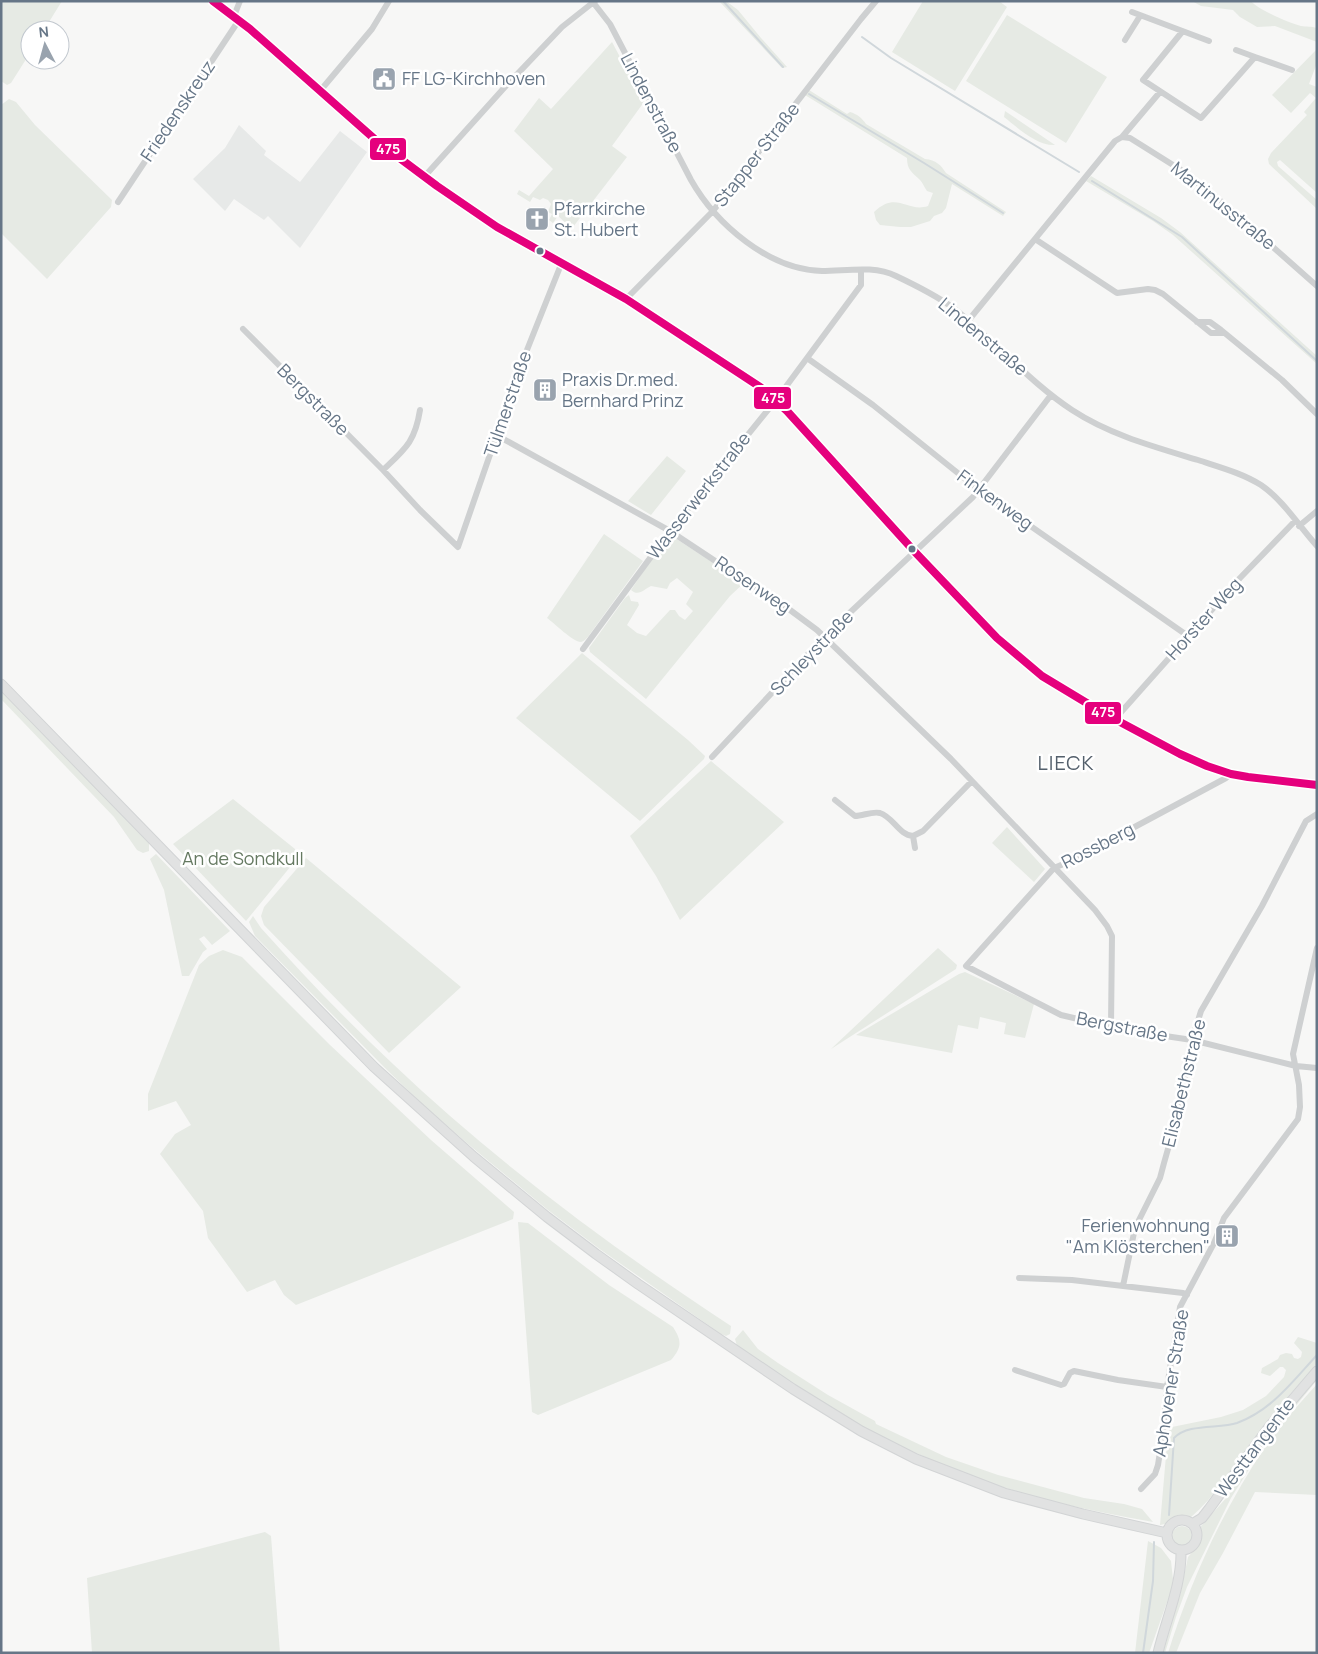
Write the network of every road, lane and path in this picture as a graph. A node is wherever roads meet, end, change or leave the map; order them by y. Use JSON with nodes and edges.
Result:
{"nodes":[{"id":1,"x":212,"y":1,"type":"edge"},
{"id":2,"x":240,"y":1,"type":"edge"},
{"id":3,"x":389,"y":1,"type":"edge"},
{"id":4,"x":876,"y":1,"type":"edge"},
{"id":5,"x":593,"y":2,"type":"edge"},
{"id":6,"x":1132,"y":12,"type":"dead end"},
{"id":7,"x":1140,"y":16,"type":"junction"},
{"id":8,"x":236,"y":18,"type":"junction"},
{"id":9,"x":1182,"y":32,"type":"junction"},
{"id":10,"x":1125,"y":40,"type":"dead end"},
{"id":11,"x":1209,"y":41,"type":"dead end"},
{"id":12,"x":1236,"y":50,"type":"dead end"},
{"id":13,"x":1256,"y":57,"type":"junction"},
{"id":14,"x":1292,"y":70,"type":"dead end"},
{"id":15,"x":320,"y":91,"type":"junction"},
{"id":16,"x":1160,"y":92,"type":"junction"},
{"id":17,"x":1122,"y":137,"type":"junction"},
{"id":18,"x":424,"y":177,"type":"junction"},
{"id":19,"x":118,"y":202,"type":"dead end"},
{"id":20,"x":713,"y":211,"type":"junction"},
{"id":21,"x":1035,"y":239,"type":"junction"},
{"id":22,"x":562,"y":262,"type":"junction"},
{"id":23,"x":861,"y":270,"type":"junction"},
{"id":24,"x":1317,"y":286,"type":"edge"},
{"id":25,"x":626,"y":299,"type":"junction"},
{"id":26,"x":968,"y":321,"type":"junction"},
{"id":27,"x":243,"y":329,"type":"dead end"},
{"id":28,"x":807,"y":358,"type":"junction"},
{"id":29,"x":1051,"y":395,"type":"junction"},
{"id":30,"x":776,"y":400,"type":"junction"},
{"id":31,"x":420,"y":410,"type":"dead end"},
{"id":32,"x":1317,"y":414,"type":"edge"},
{"id":33,"x":498,"y":436,"type":"junction"},
{"id":34,"x":383,"y":470,"type":"junction"},
{"id":35,"x":979,"y":490,"type":"junction"},
{"id":36,"x":1317,"y":511,"type":"edge"},
{"id":37,"x":1297,"y":523,"type":"junction"},
{"id":38,"x":670,"y":530,"type":"junction"},
{"id":39,"x":1317,"y":546,"type":"edge"},
{"id":40,"x":458,"y":547,"type":"joint"},
{"id":41,"x":914,"y":551,"type":"junction"},
{"id":42,"x":825,"y":636,"type":"junction"},
{"id":43,"x":1188,"y":636,"type":"junction"},
{"id":44,"x":583,"y":649,"type":"dead end"},
{"id":45,"x":1,"y":684,"type":"edge"},
{"id":46,"x":1115,"y":719,"type":"junction"},
{"id":47,"x":712,"y":757,"type":"dead end"},
{"id":48,"x":1231,"y":774,"type":"junction"},
{"id":49,"x":971,"y":782,"type":"junction"},
{"id":50,"x":1317,"y":785,"type":"edge"},
{"id":51,"x":835,"y":800,"type":"dead end"},
{"id":52,"x":1317,"y":814,"type":"edge"},
{"id":53,"x":913,"y":836,"type":"junction"},
{"id":54,"x":915,"y":848,"type":"dead end"},
{"id":55,"x":1054,"y":868,"type":"junction"},
{"id":56,"x":1317,"y":948,"type":"edge"},
{"id":57,"x":966,"y":966,"type":"joint"},
{"id":58,"x":1111,"y":1026,"type":"junction"},
{"id":59,"x":1192,"y":1040,"type":"junction"},
{"id":60,"x":1296,"y":1066,"type":"junction"},
{"id":61,"x":1317,"y":1068,"type":"edge"},
{"id":62,"x":1019,"y":1278,"type":"dead end"},
{"id":63,"x":1123,"y":1286,"type":"junction"},
{"id":64,"x":1187,"y":1295,"type":"junction"},
{"id":65,"x":1015,"y":1370,"type":"dead end"},
{"id":66,"x":1317,"y":1371,"type":"edge"},
{"id":67,"x":1167,"y":1387,"type":"junction"},
{"id":68,"x":1141,"y":1489,"type":"dead end"},
{"id":69,"x":1192,"y":1524,"type":"junction"},
{"id":70,"x":1167,"y":1533,"type":"junction"},
{"id":71,"x":1181,"y":1550,"type":"junction"},
{"id":72,"x":1158,"y":1653,"type":"edge"}],
"edges":[{"from":1,"to":8,"type":"street"},
{"from":2,"to":8,"type":"street","name":"Friedenskreuz"},
{"from":3,"to":15,"type":"street"},
{"from":4,"to":20,"type":"street","name":"Stapper Straße"},
{"from":5,"to":18,"type":"street"},
{"from":5,"to":20,"type":"street","name":"Lindenstraße"},
{"from":6,"to":7,"type":"street"},
{"from":7,"to":9,"type":"street"},
{"from":7,"to":10,"type":"street"},
{"from":8,"to":15,"type":"street"},
{"from":8,"to":19,"type":"street","name":"Friedenskreuz"},
{"from":9,"to":11,"type":"street"},
{"from":9,"to":16,"type":"street"},
{"from":12,"to":13,"type":"street"},
{"from":13,"to":14,"type":"street"},
{"from":13,"to":16,"type":"street"},
{"from":15,"to":18,"type":"street"},
{"from":16,"to":17,"type":"street"},
{"from":17,"to":21,"type":"street"},
{"from":17,"to":24,"type":"street","name":"Martinusstraße"},
{"from":18,"to":22,"type":"street"},
{"from":20,"to":23,"type":"street","name":"Lindenstraße"},
{"from":20,"to":25,"type":"street","name":"Stapper Straße"},
{"from":21,"to":26,"type":"street"},
{"from":21,"to":32,"type":"street"},
{"from":22,"to":25,"type":"street"},
{"from":22,"to":33,"type":"street","name":"Tülmerstraße"},
{"from":23,"to":26,"type":"street","name":"Lindenstraße"},
{"from":23,"to":28,"type":"street","name":"Wasserwerkstraße"},
{"from":25,"to":30,"type":"street"},
{"from":26,"to":29,"type":"street","name":"Lindenstraße"},
{"from":27,"to":34,"type":"street","name":"Bergstraße"},
{"from":28,"to":30,"type":"street","name":"Wasserwerkstraße"},
{"from":28,"to":35,"type":"street","name":"Finkenweg"},
{"from":29,"to":35,"type":"street","name":"Schleystraße"},
{"from":29,"to":37,"type":"street","name":"Lindenstraße"},
{"from":30,"to":38,"type":"street","name":"Wasserwerkstraße"},
{"from":30,"to":41,"type":"street"},
{"from":31,"to":34,"type":"street"},
{"from":33,"to":38,"type":"street","name":"Rosenweg"},
{"from":33,"to":40,"type":"street","name":"Tülmerstraße"},
{"from":34,"to":40,"type":"street","name":"Bergstraße"},
{"from":35,"to":41,"type":"street","name":"Schleystraße"},
{"from":35,"to":43,"type":"street","name":"Finkenweg"},
{"from":36,"to":37,"type":"street","name":"Horster Weg"},
{"from":37,"to":39,"type":"street","name":"Lindenstraße"},
{"from":37,"to":43,"type":"street","name":"Horster Weg"},
{"from":38,"to":42,"type":"street","name":"Rosenweg"},
{"from":38,"to":44,"type":"street","name":"Wasserwerkstraße"},
{"from":41,"to":42,"type":"street","name":"Schleystraße"},
{"from":41,"to":46,"type":"street"},
{"from":42,"to":47,"type":"street","name":"Schleystraße"},
{"from":42,"to":49,"type":"street","name":"Rosenweg"},
{"from":43,"to":46,"type":"street","name":"Horster Weg"},
{"from":45,"to":70,"type":"main road"},
{"from":46,"to":48,"type":"street"},
{"from":48,"to":50,"type":"street"},
{"from":48,"to":55,"type":"street","name":"Rossberg"},
{"from":49,"to":53,"type":"street"},
{"from":49,"to":55,"type":"street","name":"Rosenweg"},
{"from":51,"to":53,"type":"street"},
{"from":52,"to":59,"type":"street","name":"Elisabethstraße"},
{"from":53,"to":54,"type":"street"},
{"from":55,"to":57,"type":"street","name":"Rossberg"},
{"from":55,"to":58,"type":"street","name":"Rosenweg"},
{"from":56,"to":60,"type":"street","name":"Aphovener Straße"},
{"from":57,"to":58,"type":"street","name":"Bergstraße"},
{"from":58,"to":59,"type":"street","name":"Bergstraße"},
{"from":59,"to":60,"type":"street","name":"Bergstraße"},
{"from":59,"to":63,"type":"street","name":"Elisabethstraße"},
{"from":60,"to":61,"type":"street","name":"Bergstraße"},
{"from":60,"to":64,"type":"street","name":"Aphovener Straße"},
{"from":62,"to":63,"type":"street"},
{"from":63,"to":64,"type":"street"},
{"from":64,"to":67,"type":"street","name":"Aphovener Straße"},
{"from":65,"to":67,"type":"street"},
{"from":66,"to":69,"type":"main road","name":"Westtangente"},
{"from":67,"to":68,"type":"street","name":"Aphovener Straße"},
{"from":69,"to":70,"type":"main road"},
{"from":69,"to":71,"type":"main road"},
{"from":70,"to":71,"type":"main road"},
{"from":71,"to":72,"type":"main road"}]}
